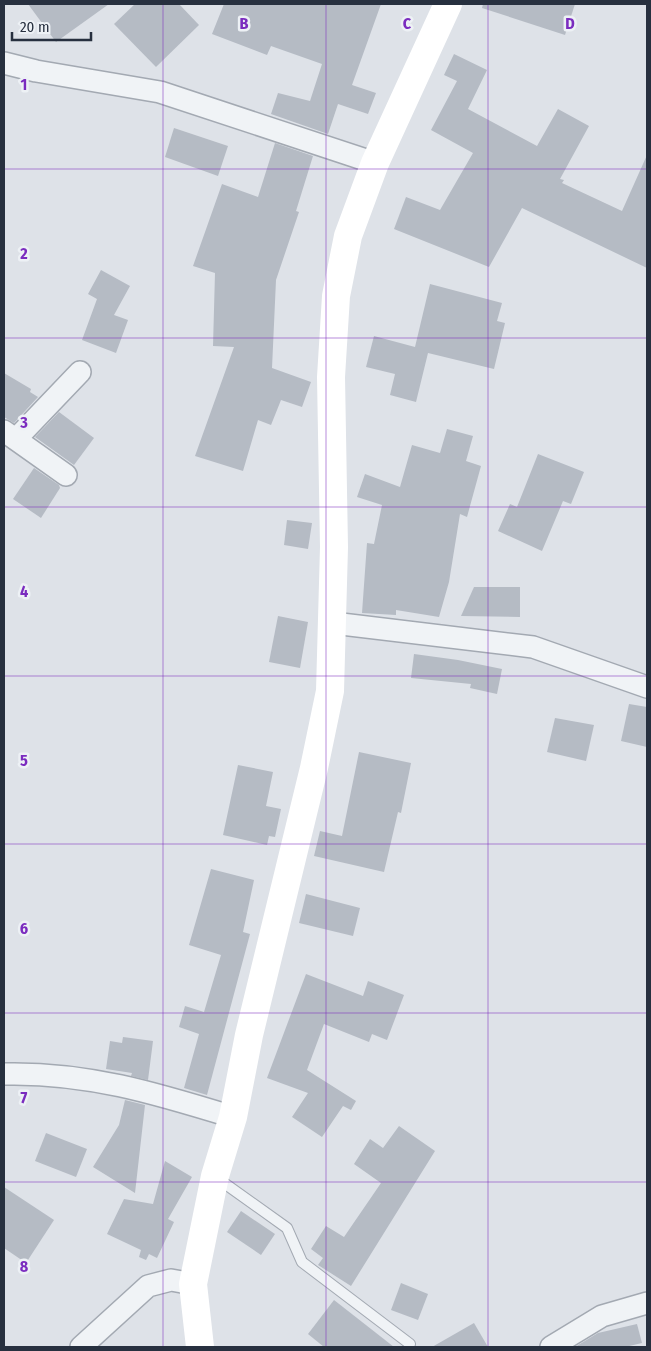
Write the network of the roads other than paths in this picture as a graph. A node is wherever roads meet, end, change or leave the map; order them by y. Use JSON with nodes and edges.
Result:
{"nodes":[{"id":1,"x":448,"y":4,"type":"edge"},
{"id":2,"x":4,"y":63,"type":"edge"},
{"id":3,"x":375,"y":163,"type":"junction"},
{"id":4,"x":80,"y":372,"type":"dead end"},
{"id":5,"x":10,"y":435,"type":"edge"},
{"id":6,"x":66,"y":475,"type":"dead end"},
{"id":7,"x":334,"y":622,"type":"junction"},
{"id":8,"x":647,"y":687,"type":"edge"},
{"id":9,"x":4,"y":1074,"type":"edge"},
{"id":10,"x":233,"y":1116,"type":"junction"},
{"id":11,"x":214,"y":1176,"type":"junction"},
{"id":12,"x":193,"y":1284,"type":"junction"},
{"id":13,"x":647,"y":1303,"type":"edge"},
{"id":14,"x":410,"y":1344,"type":"dead end"},
{"id":15,"x":81,"y":1347,"type":"edge"},
{"id":16,"x":200,"y":1347,"type":"edge"},
{"id":17,"x":551,"y":1347,"type":"edge"}],
"edges":[{"from":1,"to":3,"type":"main road"},
{"from":2,"to":3,"type":"street"},
{"from":3,"to":7,"type":"main road"},
{"from":4,"to":5,"type":"street"},
{"from":5,"to":6,"type":"street"},
{"from":7,"to":8,"type":"street"},
{"from":7,"to":10,"type":"main road"},
{"from":9,"to":10,"type":"street"},
{"from":10,"to":11,"type":"main road"},
{"from":11,"to":12,"type":"main road"},
{"from":11,"to":14,"type":"lane"},
{"from":12,"to":15,"type":"street"},
{"from":12,"to":16,"type":"main road"},
{"from":13,"to":17,"type":"street"}]}
